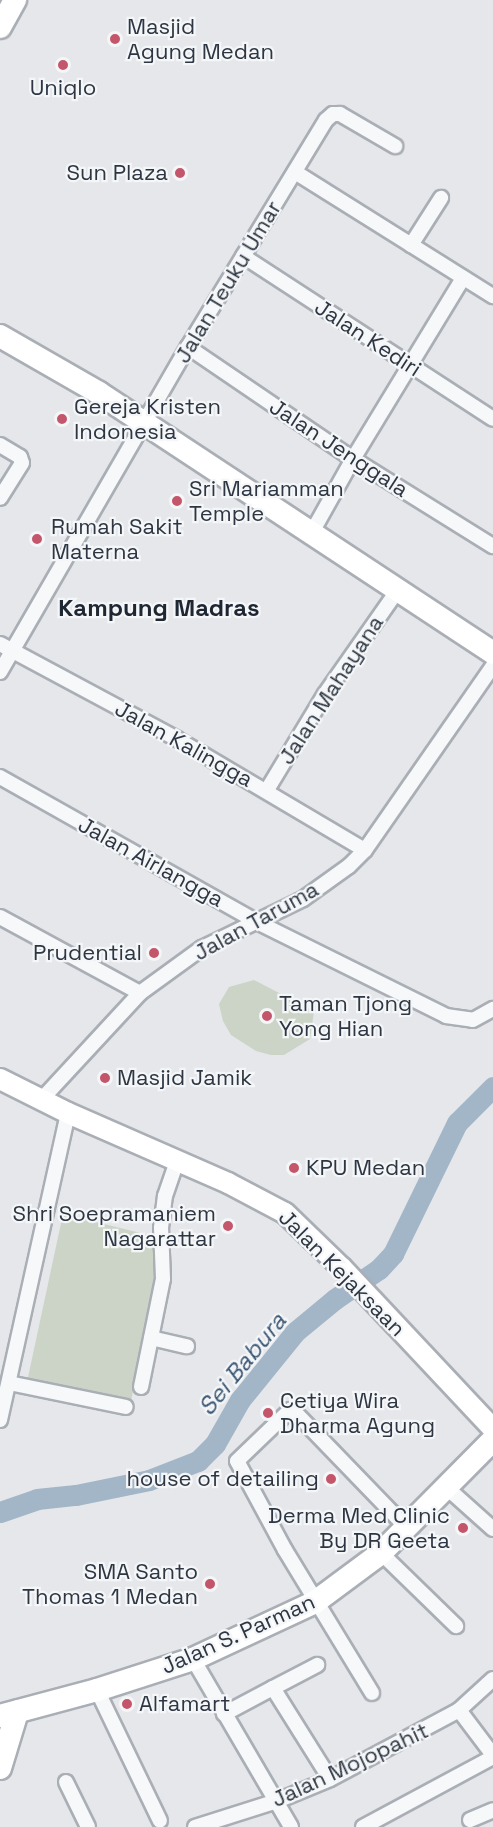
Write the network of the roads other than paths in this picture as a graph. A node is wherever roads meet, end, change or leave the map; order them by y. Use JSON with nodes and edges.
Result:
{"nodes":[{"id":1,"x":15,"y":0,"type":"edge"},
{"id":2,"x":0,"y":27,"type":"edge"},
{"id":3,"x":395,"y":146,"type":"dead end"},
{"id":4,"x":295,"y":172,"type":"junction"},
{"id":5,"x":441,"y":198,"type":"dead end"},
{"id":6,"x":411,"y":245,"type":"junction"},
{"id":7,"x":243,"y":256,"type":"junction"},
{"id":8,"x":463,"y":278,"type":"junction"},
{"id":9,"x":493,"y":296,"type":"edge"},
{"id":10,"x":2,"y":342,"type":"edge"},
{"id":11,"x":188,"y":346,"type":"junction"},
{"id":12,"x":410,"y":367,"type":"junction"},
{"id":13,"x":493,"y":419,"type":"edge"},
{"id":14,"x":145,"y":424,"type":"junction"},
{"id":15,"x":0,"y":445,"type":"edge"},
{"id":16,"x":353,"y":459,"type":"junction"},
{"id":17,"x":0,"y":498,"type":"edge"},
{"id":18,"x":311,"y":534,"type":"junction"},
{"id":19,"x":493,"y":546,"type":"edge"},
{"id":20,"x":397,"y":591,"type":"junction"},
{"id":21,"x":6,"y":647,"type":"edge"},
{"id":22,"x":493,"y":653,"type":"edge"},
{"id":23,"x":493,"y":666,"type":"edge"},
{"id":24,"x":0,"y":672,"type":"edge"},
{"id":25,"x":0,"y":777,"type":"edge"},
{"id":26,"x":267,"y":790,"type":"junction"},
{"id":27,"x":365,"y":850,"type":"junction"},
{"id":28,"x":0,"y":917,"type":"edge"},
{"id":29,"x":257,"y":922,"type":"junction"},
{"id":30,"x":140,"y":993,"type":"junction"},
{"id":31,"x":493,"y":1009,"type":"edge"},
{"id":32,"x":0,"y":1078,"type":"edge"},
{"id":33,"x":41,"y":1100,"type":"junction"},
{"id":34,"x":68,"y":1113,"type":"junction"},
{"id":35,"x":177,"y":1161,"type":"junction"},
{"id":36,"x":151,"y":1338,"type":"junction"},
{"id":37,"x":187,"y":1346,"type":"dead end"},
{"id":38,"x":9,"y":1383,"type":"junction"},
{"id":39,"x":141,"y":1387,"type":"dead end"},
{"id":40,"x":126,"y":1407,"type":"dead end"},
{"id":41,"x":0,"y":1420,"type":"edge"},
{"id":42,"x":493,"y":1429,"type":"edge"},
{"id":43,"x":493,"y":1440,"type":"edge"},
{"id":44,"x":446,"y":1487,"type":"junction"},
{"id":45,"x":406,"y":1527,"type":"junction"},
{"id":46,"x":493,"y":1529,"type":"edge"},
{"id":47,"x":381,"y":1552,"type":"junction"},
{"id":48,"x":315,"y":1602,"type":"junction"},
{"id":49,"x":456,"y":1626,"type":"dead end"},
{"id":50,"x":193,"y":1659,"type":"junction"},
{"id":51,"x":317,"y":1665,"type":"dead end"},
{"id":52,"x":493,"y":1679,"type":"edge"},
{"id":53,"x":273,"y":1688,"type":"junction"},
{"id":54,"x":97,"y":1690,"type":"junction"},
{"id":55,"x":372,"y":1693,"type":"dead end"},
{"id":56,"x":459,"y":1710,"type":"junction"},
{"id":57,"x":224,"y":1713,"type":"junction"},
{"id":58,"x":9,"y":1714,"type":"edge"},
{"id":59,"x":493,"y":1756,"type":"edge"},
{"id":60,"x":0,"y":1768,"type":"edge"},
{"id":61,"x":330,"y":1779,"type":"junction"},
{"id":62,"x":66,"y":1782,"type":"dead end"},
{"id":63,"x":277,"y":1801,"type":"junction"},
{"id":64,"x":493,"y":1810,"type":"edge"},
{"id":65,"x":470,"y":1820,"type":"dead end"},
{"id":66,"x":160,"y":1821,"type":"dead end"},
{"id":67,"x":88,"y":1827,"type":"edge"},
{"id":68,"x":195,"y":1827,"type":"edge"},
{"id":69,"x":291,"y":1827,"type":"edge"},
{"id":70,"x":363,"y":1827,"type":"edge"}],
"edges":[{"from":1,"to":2,"type":"main road"},
{"from":3,"to":4,"type":"street","name":"Jalan Teuku Umar"},
{"from":4,"to":6,"type":"street"},
{"from":4,"to":7,"type":"street","name":"Jalan Teuku Umar"},
{"from":5,"to":6,"type":"street"},
{"from":6,"to":8,"type":"street"},
{"from":7,"to":11,"type":"street","name":"Jalan Teuku Umar"},
{"from":7,"to":12,"type":"street","name":"Jalan Kediri"},
{"from":8,"to":9,"type":"street"},
{"from":8,"to":12,"type":"street"},
{"from":10,"to":14,"type":"main road"},
{"from":11,"to":14,"type":"street","name":"Jalan Teuku Umar"},
{"from":11,"to":16,"type":"street","name":"Jalan Jenggala"},
{"from":12,"to":13,"type":"street","name":"Jalan Kediri"},
{"from":12,"to":16,"type":"street"},
{"from":14,"to":18,"type":"main road"},
{"from":14,"to":21,"type":"street","name":"Jalan Teuku Umar"},
{"from":15,"to":17,"type":"street"},
{"from":16,"to":18,"type":"street"},
{"from":16,"to":19,"type":"street","name":"Jalan Jenggala"},
{"from":18,"to":20,"type":"main road"},
{"from":20,"to":22,"type":"main road"},
{"from":20,"to":26,"type":"street","name":"Jalan Mahayana"},
{"from":21,"to":24,"type":"street","name":"Jalan Teuku Umar"},
{"from":21,"to":26,"type":"street","name":"Jalan Kalingga"},
{"from":23,"to":27,"type":"street","name":"Jalan Taruma"},
{"from":25,"to":29,"type":"street","name":"Jalan Airlangga"},
{"from":26,"to":27,"type":"street","name":"Jalan Kalingga"},
{"from":27,"to":29,"type":"street","name":"Jalan Taruma"},
{"from":28,"to":30,"type":"street"},
{"from":29,"to":30,"type":"street","name":"Jalan Taruma"},
{"from":29,"to":31,"type":"street","name":"Jalan Airlangga"},
{"from":30,"to":33,"type":"street","name":"Jalan Taruma"},
{"from":32,"to":33,"type":"main road","name":"Jalan Kejaksaan"},
{"from":33,"to":34,"type":"main road","name":"Jalan Kejaksaan"},
{"from":34,"to":35,"type":"main road","name":"Jalan Kejaksaan"},
{"from":34,"to":38,"type":"street"},
{"from":35,"to":36,"type":"street"},
{"from":35,"to":42,"type":"main road","name":"Jalan Kejaksaan"},
{"from":36,"to":37,"type":"street"},
{"from":36,"to":39,"type":"street"},
{"from":38,"to":40,"type":"street"},
{"from":38,"to":41,"type":"street"},
{"from":43,"to":44,"type":"main road","name":"Jalan S. Parman"},
{"from":44,"to":45,"type":"main road","name":"Jalan S. Parman"},
{"from":44,"to":46,"type":"street"},
{"from":45,"to":47,"type":"main road","name":"Jalan S. Parman"},
{"from":45,"to":48,"type":"street"},
{"from":47,"to":48,"type":"main road","name":"Jalan S. Parman"},
{"from":47,"to":49,"type":"street"},
{"from":48,"to":50,"type":"main road","name":"Jalan S. Parman"},
{"from":48,"to":55,"type":"street"},
{"from":50,"to":54,"type":"main road","name":"Jalan S. Parman"},
{"from":50,"to":57,"type":"street"},
{"from":51,"to":53,"type":"street"},
{"from":52,"to":56,"type":"street","name":"Jalan Mojopahit"},
{"from":53,"to":57,"type":"street"},
{"from":53,"to":61,"type":"street"},
{"from":54,"to":58,"type":"main road","name":"Jalan S. Parman"},
{"from":54,"to":66,"type":"street"},
{"from":56,"to":59,"type":"street"},
{"from":56,"to":61,"type":"street","name":"Jalan Mojopahit"},
{"from":57,"to":63,"type":"street"},
{"from":58,"to":60,"type":"main road"},
{"from":59,"to":70,"type":"street"},
{"from":61,"to":63,"type":"street","name":"Jalan Mojopahit"},
{"from":62,"to":67,"type":"street"},
{"from":63,"to":68,"type":"street","name":"Jalan Mojopahit"},
{"from":63,"to":69,"type":"street"},
{"from":64,"to":65,"type":"street"}]}
